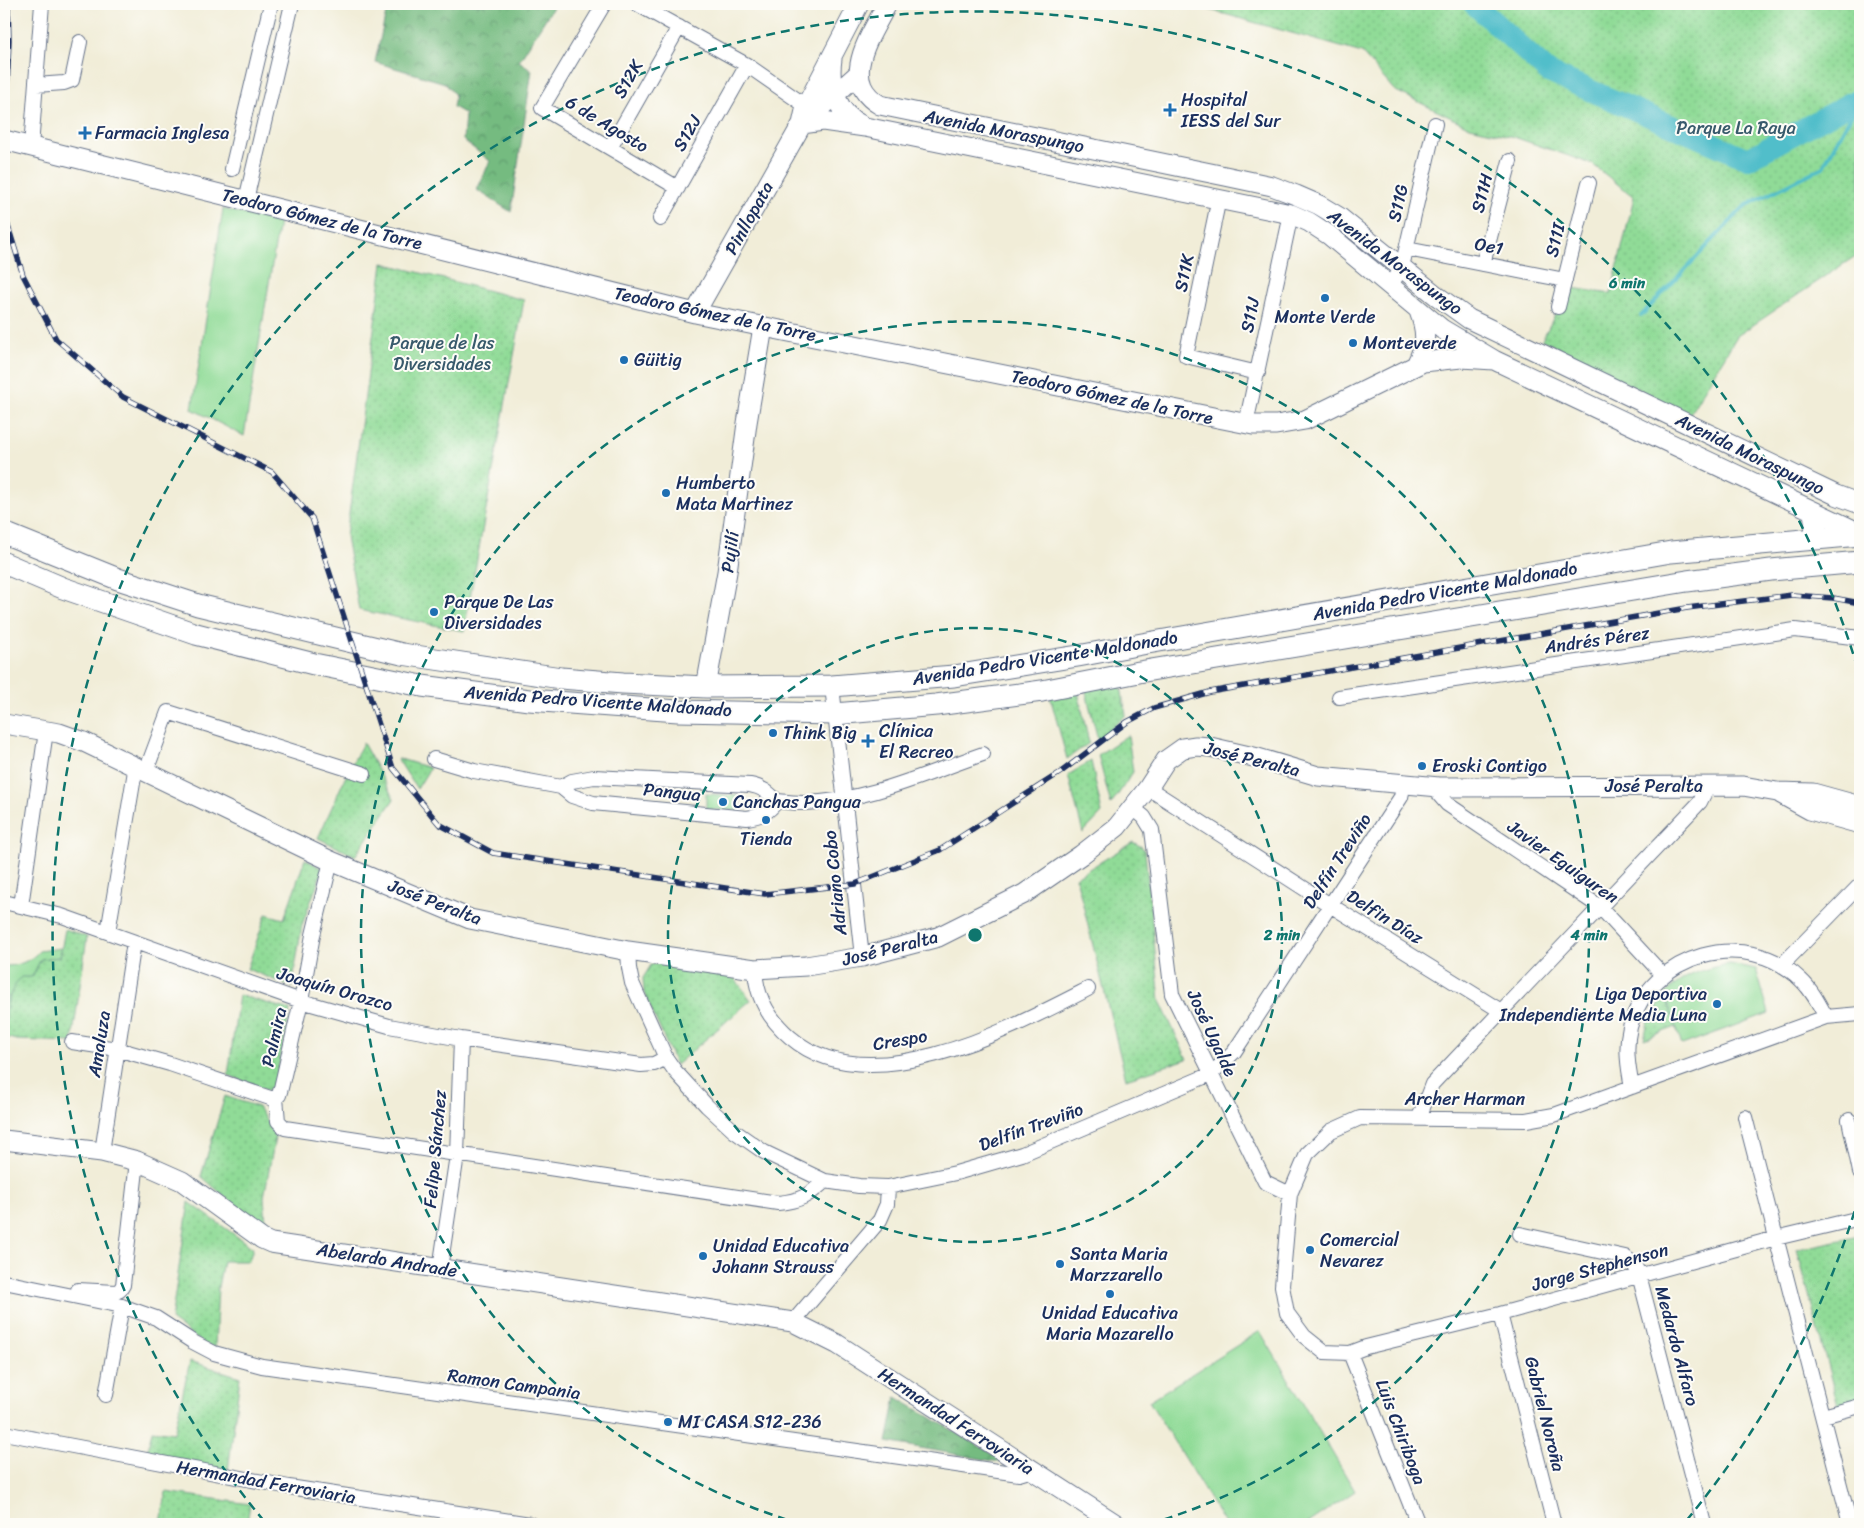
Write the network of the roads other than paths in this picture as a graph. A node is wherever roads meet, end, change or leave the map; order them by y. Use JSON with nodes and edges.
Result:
{"nodes":[{"id":1,"x":42,"y":4,"type":"edge"},
{"id":2,"x":269,"y":4,"type":"edge"},
{"id":3,"x":292,"y":4,"type":"edge"},
{"id":4,"x":604,"y":4,"type":"edge"},
{"id":5,"x":637,"y":4,"type":"edge"},
{"id":6,"x":859,"y":4,"type":"edge"},
{"id":7,"x":887,"y":4,"type":"edge"},
{"id":8,"x":679,"y":27,"type":"junction"},
{"id":9,"x":80,"y":42,"type":"dead end"},
{"id":10,"x":835,"y":48,"type":"junction"},
{"id":11,"x":747,"y":65,"type":"junction"},
{"id":12,"x":859,"y":73,"type":"junction"},
{"id":13,"x":36,"y":85,"type":"junction"},
{"id":14,"x":834,"y":95,"type":"junction"},
{"id":15,"x":804,"y":115,"type":"junction"},
{"id":16,"x":1435,"y":124,"type":"dead end"},
{"id":17,"x":865,"y":127,"type":"junction"},
{"id":18,"x":4,"y":140,"type":"edge"},
{"id":19,"x":31,"y":147,"type":"junction"},
{"id":20,"x":610,"y":148,"type":"junction"},
{"id":21,"x":1510,"y":161,"type":"dead end"},
{"id":22,"x":232,"y":169,"type":"dead end"},
{"id":23,"x":1589,"y":182,"type":"dead end"},
{"id":24,"x":678,"y":188,"type":"junction"},
{"id":25,"x":1219,"y":198,"type":"junction"},
{"id":26,"x":246,"y":200,"type":"junction"},
{"id":27,"x":1291,"y":214,"type":"junction"},
{"id":28,"x":660,"y":219,"type":"dead end"},
{"id":29,"x":1405,"y":258,"type":"junction"},
{"id":30,"x":1483,"y":264,"type":"junction"},
{"id":31,"x":1564,"y":280,"type":"junction"},
{"id":32,"x":1390,"y":287,"type":"junction"},
{"id":33,"x":1558,"y":307,"type":"dead end"},
{"id":34,"x":1419,"y":311,"type":"junction"},
{"id":35,"x":695,"y":313,"type":"junction"},
{"id":36,"x":763,"y":328,"type":"junction"},
{"id":37,"x":1470,"y":347,"type":"junction"},
{"id":38,"x":1494,"y":360,"type":"junction"},
{"id":39,"x":1419,"y":364,"type":"junction"},
{"id":40,"x":1258,"y":372,"type":"junction"},
{"id":41,"x":1246,"y":424,"type":"junction"},
{"id":42,"x":1860,"y":504,"type":"edge"},
{"id":43,"x":1814,"y":513,"type":"junction"},
{"id":44,"x":4,"y":533,"type":"edge"},
{"id":45,"x":1860,"y":534,"type":"edge"},
{"id":46,"x":1814,"y":539,"type":"junction"},
{"id":47,"x":1860,"y":562,"type":"edge"},
{"id":48,"x":4,"y":563,"type":"edge"},
{"id":49,"x":1860,"y":638,"type":"edge"},
{"id":50,"x":706,"y":686,"type":"junction"},
{"id":51,"x":832,"y":686,"type":"junction"},
{"id":52,"x":1339,"y":697,"type":"dead end"},
{"id":53,"x":835,"y":714,"type":"junction"},
{"id":54,"x":4,"y":724,"type":"edge"},
{"id":55,"x":46,"y":730,"type":"junction"},
{"id":56,"x":982,"y":754,"type":"dead end"},
{"id":57,"x":434,"y":759,"type":"dead end"},
{"id":58,"x":141,"y":768,"type":"junction"},
{"id":59,"x":364,"y":774,"type":"dead end"},
{"id":60,"x":1404,"y":783,"type":"junction"},
{"id":61,"x":1704,"y":785,"type":"junction"},
{"id":62,"x":561,"y":787,"type":"junction"},
{"id":63,"x":1438,"y":787,"type":"junction"},
{"id":64,"x":1148,"y":788,"type":"junction"},
{"id":65,"x":1778,"y":792,"type":"junction"},
{"id":66,"x":845,"y":798,"type":"junction"},
{"id":67,"x":777,"y":801,"type":"junction"},
{"id":68,"x":1860,"y":806,"type":"edge"},
{"id":69,"x":1133,"y":808,"type":"junction"},
{"id":70,"x":1860,"y":824,"type":"edge"},
{"id":71,"x":331,"y":861,"type":"junction"},
{"id":72,"x":1860,"y":884,"type":"edge"},
{"id":73,"x":4,"y":902,"type":"edge"},
{"id":74,"x":1330,"y":905,"type":"junction"},
{"id":75,"x":22,"y":906,"type":"junction"},
{"id":76,"x":1600,"y":907,"type":"junction"},
{"id":77,"x":108,"y":932,"type":"junction"},
{"id":78,"x":134,"y":942,"type":"junction"},
{"id":79,"x":628,"y":952,"type":"junction"},
{"id":80,"x":862,"y":957,"type":"junction"},
{"id":81,"x":1782,"y":965,"type":"junction"},
{"id":82,"x":755,"y":969,"type":"junction"},
{"id":83,"x":1663,"y":975,"type":"junction"},
{"id":84,"x":1088,"y":988,"type":"dead end"},
{"id":85,"x":301,"y":1001,"type":"junction"},
{"id":86,"x":1501,"y":1011,"type":"junction"},
{"id":87,"x":1860,"y":1014,"type":"edge"},
{"id":88,"x":1826,"y":1017,"type":"junction"},
{"id":89,"x":461,"y":1039,"type":"junction"},
{"id":90,"x":72,"y":1042,"type":"dead end"},
{"id":91,"x":117,"y":1049,"type":"junction"},
{"id":92,"x":666,"y":1058,"type":"junction"},
{"id":93,"x":1211,"y":1074,"type":"junction"},
{"id":94,"x":1632,"y":1087,"type":"junction"},
{"id":95,"x":276,"y":1098,"type":"junction"},
{"id":96,"x":1746,"y":1117,"type":"dead end"},
{"id":97,"x":1419,"y":1118,"type":"junction"},
{"id":98,"x":1849,"y":1120,"type":"dead end"},
{"id":99,"x":4,"y":1140,"type":"edge"},
{"id":100,"x":102,"y":1152,"type":"junction"},
{"id":101,"x":457,"y":1155,"type":"junction"},
{"id":102,"x":137,"y":1161,"type":"junction"},
{"id":103,"x":1860,"y":1172,"type":"edge"},
{"id":104,"x":825,"y":1181,"type":"junction"},
{"id":105,"x":888,"y":1187,"type":"junction"},
{"id":106,"x":1290,"y":1194,"type":"junction"},
{"id":107,"x":1860,"y":1218,"type":"edge"},
{"id":108,"x":1520,"y":1234,"type":"dead end"},
{"id":109,"x":1776,"y":1238,"type":"junction"},
{"id":110,"x":441,"y":1262,"type":"dead end"},
{"id":111,"x":1639,"y":1275,"type":"junction"},
{"id":112,"x":4,"y":1282,"type":"edge"},
{"id":113,"x":67,"y":1294,"type":"junction"},
{"id":114,"x":122,"y":1306,"type":"junction"},
{"id":115,"x":1500,"y":1314,"type":"junction"},
{"id":116,"x":793,"y":1322,"type":"junction"},
{"id":117,"x":1350,"y":1353,"type":"junction"},
{"id":118,"x":106,"y":1395,"type":"dead end"},
{"id":119,"x":1860,"y":1406,"type":"edge"},
{"id":120,"x":1823,"y":1416,"type":"junction"},
{"id":121,"x":4,"y":1432,"type":"edge"},
{"id":122,"x":1032,"y":1470,"type":"junction"},
{"id":123,"x":530,"y":1524,"type":"edge"},
{"id":124,"x":1116,"y":1524,"type":"edge"},
{"id":125,"x":1418,"y":1524,"type":"edge"},
{"id":126,"x":1554,"y":1524,"type":"edge"},
{"id":127,"x":1704,"y":1524,"type":"edge"},
{"id":128,"x":1850,"y":1524,"type":"edge"}],
"edges":[{"from":1,"to":13,"type":"street"},
{"from":2,"to":22,"type":"street"},
{"from":3,"to":26,"type":"street"},
{"from":4,"to":20,"type":"street","name":"6 de Agosto"},
{"from":5,"to":8,"type":"street"},
{"from":6,"to":10,"type":"street","name":"Pinllopata"},
{"from":7,"to":12,"type":"street"},
{"from":8,"to":11,"type":"street"},
{"from":8,"to":20,"type":"street","name":"S12K"},
{"from":9,"to":13,"type":"street"},
{"from":10,"to":14,"type":"street","name":"Pinllopata"},
{"from":10,"to":15,"type":"street","name":"Pinllopata"},
{"from":11,"to":15,"type":"street"},
{"from":11,"to":24,"type":"street","name":"S12J"},
{"from":12,"to":14,"type":"street","name":"Pinllopata"},
{"from":12,"to":29,"type":"street","name":"Avenida Moraspungo"},
{"from":13,"to":19,"type":"street"},
{"from":14,"to":15,"type":"street","name":"Pinllopata"},
{"from":14,"to":17,"type":"street","name":"Avenida Moraspungo"},
{"from":15,"to":17,"type":"street","name":"Avenida Moraspungo"},
{"from":15,"to":35,"type":"street","name":"Pinllopata"},
{"from":16,"to":29,"type":"street","name":"S11G"},
{"from":17,"to":25,"type":"street","name":"Avenida Moraspungo"},
{"from":18,"to":19,"type":"street","name":"Teodoro Gómez de la Torre"},
{"from":19,"to":26,"type":"street","name":"Teodoro Gómez de la Torre"},
{"from":20,"to":24,"type":"street","name":"6 de Agosto"},
{"from":21,"to":30,"type":"street","name":"S11H"},
{"from":23,"to":31,"type":"street","name":"S11I"},
{"from":24,"to":28,"type":"street","name":"S12J"},
{"from":25,"to":27,"type":"street","name":"Avenida Moraspungo"},
{"from":25,"to":40,"type":"street","name":"S11K"},
{"from":26,"to":35,"type":"street","name":"Teodoro Gómez de la Torre"},
{"from":27,"to":32,"type":"street","name":"Avenida Moraspungo"},
{"from":27,"to":40,"type":"street","name":"S11J"},
{"from":29,"to":30,"type":"street","name":"Oe1"},
{"from":29,"to":32,"type":"street","name":"S11G"},
{"from":29,"to":42,"type":"street","name":"Avenida Moraspungo"},
{"from":30,"to":31,"type":"street","name":"Oe1"},
{"from":31,"to":33,"type":"street","name":"S11I"},
{"from":32,"to":34,"type":"street","name":"Avenida Moraspungo"},
{"from":34,"to":37,"type":"street","name":"Avenida Moraspungo"},
{"from":34,"to":39,"type":"street"},
{"from":35,"to":36,"type":"street","name":"Teodoro Gómez de la Torre"},
{"from":36,"to":41,"type":"street","name":"Teodoro Gómez de la Torre"},
{"from":36,"to":50,"type":"street","name":"Pujilí"},
{"from":37,"to":38,"type":"street","name":"Avenida Moraspungo"},
{"from":37,"to":39,"type":"street","name":"Teodoro Gómez de la Torre"},
{"from":38,"to":39,"type":"street","name":"Teodoro Gómez de la Torre"},
{"from":38,"to":43,"type":"street","name":"Avenida Moraspungo"},
{"from":39,"to":41,"type":"street","name":"Teodoro Gómez de la Torre"},
{"from":40,"to":41,"type":"street","name":"S11J"},
{"from":43,"to":45,"type":"street","name":"Avenida Moraspungo"},
{"from":43,"to":46,"type":"main road"},
{"from":44,"to":50,"type":"main road","name":"Avenida Pedro Vicente Maldonado"},
{"from":45,"to":46,"type":"main road","name":"Avenida Pedro Vicente Maldonado"},
{"from":46,"to":51,"type":"main road","name":"Avenida Pedro Vicente Maldonado"},
{"from":47,"to":53,"type":"main road","name":"Avenida Pedro Vicente Maldonado"},
{"from":48,"to":53,"type":"main road","name":"Avenida Pedro Vicente Maldonado"},
{"from":49,"to":52,"type":"street","name":"Andrés Pérez"},
{"from":50,"to":51,"type":"main road","name":"Avenida Pedro Vicente Maldonado"},
{"from":51,"to":53,"type":"street","name":"Adriano Cobo"},
{"from":53,"to":66,"type":"street","name":"Adriano Cobo"},
{"from":54,"to":55,"type":"street","name":"José Peralta"},
{"from":55,"to":58,"type":"street","name":"José Peralta"},
{"from":55,"to":75,"type":"street"},
{"from":56,"to":66,"type":"street"},
{"from":57,"to":62,"type":"street","name":"Pangua"},
{"from":58,"to":59,"type":"street"},
{"from":58,"to":71,"type":"street","name":"José Peralta"},
{"from":58,"to":77,"type":"street"},
{"from":60,"to":63,"type":"street","name":"José Peralta"},
{"from":60,"to":64,"type":"street","name":"José Peralta"},
{"from":60,"to":74,"type":"street","name":"Delfín Treviño"},
{"from":61,"to":63,"type":"street","name":"José Peralta"},
{"from":61,"to":65,"type":"street","name":"José Peralta"},
{"from":61,"to":76,"type":"street"},
{"from":62,"to":67,"type":"street","name":"Pangua"},
{"from":62,"to":67,"type":"street","name":"Pangua"},
{"from":63,"to":76,"type":"street","name":"Javier Eguiguren"},
{"from":64,"to":69,"type":"street","name":"José Peralta"},
{"from":64,"to":74,"type":"street","name":"Delfin Díaz"},
{"from":65,"to":68,"type":"street","name":"José Peralta"},
{"from":65,"to":70,"type":"street","name":"José Peralta"},
{"from":66,"to":67,"type":"street"},
{"from":66,"to":80,"type":"street","name":"Adriano Cobo"},
{"from":69,"to":80,"type":"street","name":"José Peralta"},
{"from":69,"to":93,"type":"street","name":"José Ugalde"},
{"from":71,"to":79,"type":"street","name":"José Peralta"},
{"from":71,"to":85,"type":"street","name":"Palmira"},
{"from":72,"to":81,"type":"street"},
{"from":73,"to":75,"type":"street","name":"Joaquín Orozco"},
{"from":74,"to":86,"type":"street","name":"Delfin Díaz"},
{"from":74,"to":93,"type":"street","name":"Delfín Treviño"},
{"from":75,"to":77,"type":"street","name":"Joaquín Orozco"},
{"from":76,"to":83,"type":"street","name":"Javier Eguiguren"},
{"from":76,"to":86,"type":"street"},
{"from":77,"to":78,"type":"street","name":"Joaquín Orozco"},
{"from":78,"to":85,"type":"street","name":"Joaquín Orozco"},
{"from":78,"to":91,"type":"street","name":"Amaluza"},
{"from":79,"to":82,"type":"street","name":"José Peralta"},
{"from":79,"to":92,"type":"street","name":"Delfín Treviño"},
{"from":80,"to":82,"type":"street","name":"José Peralta"},
{"from":81,"to":83,"type":"street"},
{"from":81,"to":88,"type":"street"},
{"from":82,"to":84,"type":"street","name":"Crespo"},
{"from":83,"to":94,"type":"street"},
{"from":85,"to":89,"type":"street","name":"Joaquín Orozco"},
{"from":85,"to":95,"type":"street","name":"Palmira"},
{"from":86,"to":97,"type":"street"},
{"from":87,"to":88,"type":"street","name":"Archer Harman"},
{"from":88,"to":94,"type":"street","name":"Archer Harman"},
{"from":89,"to":92,"type":"street","name":"Joaquín Orozco"},
{"from":89,"to":101,"type":"street","name":"Felipe Sánchez"},
{"from":90,"to":91,"type":"street"},
{"from":91,"to":95,"type":"street"},
{"from":91,"to":100,"type":"street","name":"Amaluza"},
{"from":92,"to":104,"type":"street","name":"Delfín Treviño"},
{"from":93,"to":105,"type":"street","name":"Delfín Treviño"},
{"from":93,"to":106,"type":"street","name":"José Ugalde"},
{"from":94,"to":97,"type":"street","name":"Archer Harman"},
{"from":95,"to":101,"type":"street","name":"Palmira"},
{"from":96,"to":109,"type":"street"},
{"from":97,"to":106,"type":"street","name":"Archer Harman"},
{"from":98,"to":103,"type":"street"},
{"from":99,"to":100,"type":"street","name":"Abelardo Andrade"},
{"from":100,"to":102,"type":"street","name":"Abelardo Andrade"},
{"from":101,"to":104,"type":"street"},
{"from":101,"to":110,"type":"street","name":"Felipe Sánchez"},
{"from":102,"to":113,"type":"street"},
{"from":102,"to":116,"type":"street","name":"Abelardo Andrade"},
{"from":104,"to":105,"type":"street","name":"Delfín Treviño"},
{"from":105,"to":116,"type":"street"},
{"from":106,"to":117,"type":"street","name":"Archer Harman"},
{"from":107,"to":109,"type":"street","name":"Jorge Stephenson"},
{"from":108,"to":111,"type":"street","name":"Medardo Alfaro"},
{"from":109,"to":111,"type":"street","name":"Jorge Stephenson"},
{"from":109,"to":120,"type":"street"},
{"from":111,"to":115,"type":"street","name":"Jorge Stephenson"},
{"from":111,"to":127,"type":"street","name":"Medardo Alfaro"},
{"from":112,"to":113,"type":"street","name":"Ramon Campania"},
{"from":113,"to":114,"type":"street","name":"Ramon Campania"},
{"from":114,"to":118,"type":"street"},
{"from":114,"to":122,"type":"street","name":"Ramon Campania"},
{"from":115,"to":117,"type":"street","name":"Jorge Stephenson"},
{"from":115,"to":126,"type":"street","name":"Gabriel Noroña"},
{"from":116,"to":122,"type":"street","name":"Hermandad Ferroviaria"},
{"from":117,"to":125,"type":"street","name":"Luis Chiriboga"},
{"from":119,"to":120,"type":"street"},
{"from":120,"to":128,"type":"street"},
{"from":121,"to":123,"type":"street","name":"Hermandad Ferroviaria"},
{"from":122,"to":124,"type":"street","name":"Hermandad Ferroviaria"}]}
